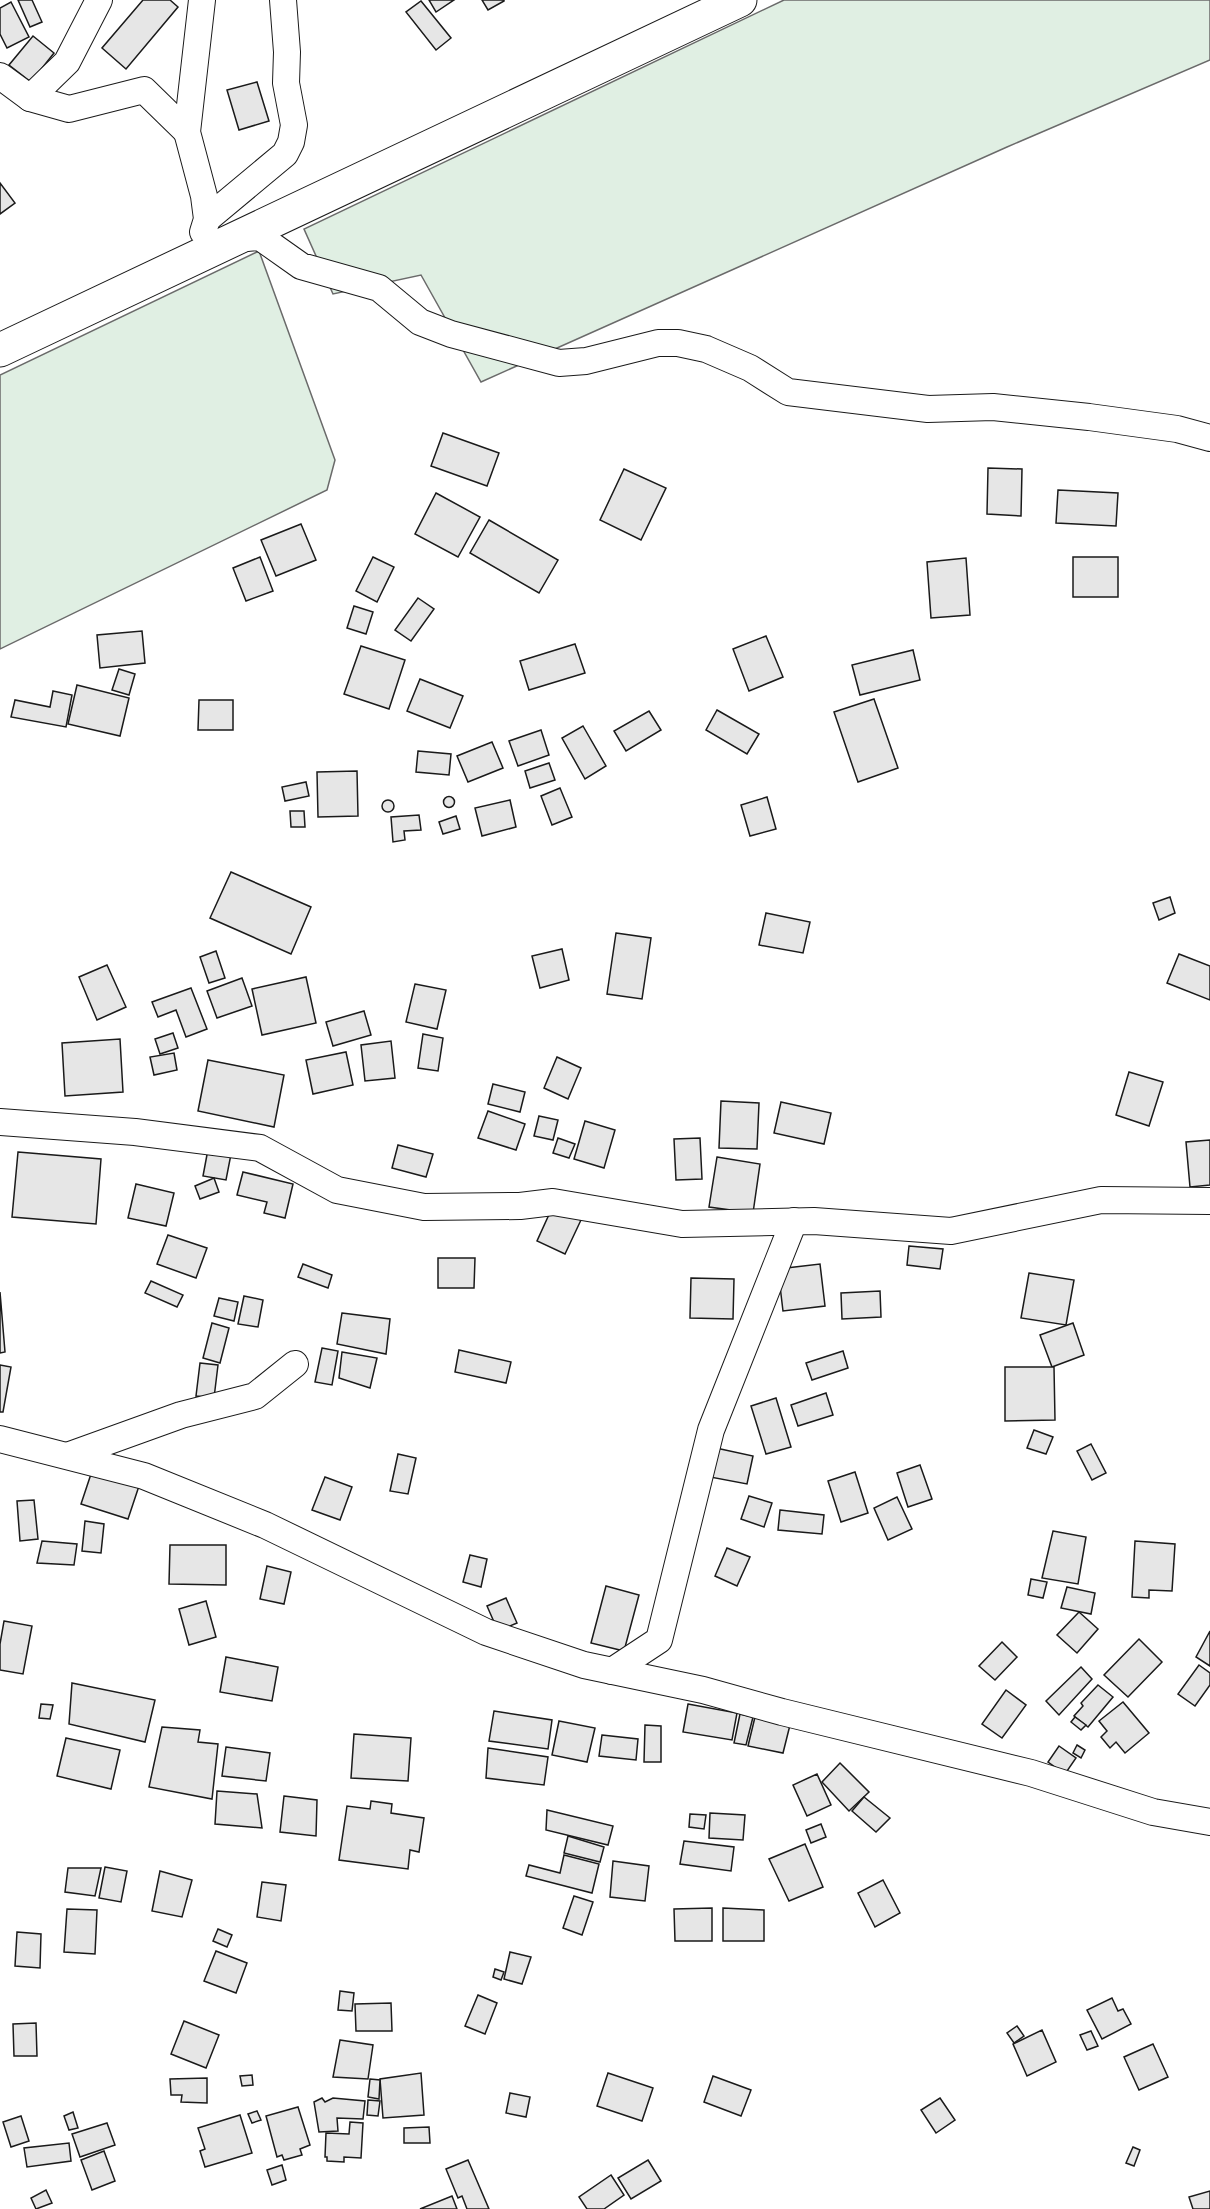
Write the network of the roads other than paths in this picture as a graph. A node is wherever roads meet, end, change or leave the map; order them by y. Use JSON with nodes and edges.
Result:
{"nodes":[{"id":1,"x":99,"y":0,"type":"edge"},
{"id":2,"x":202,"y":0,"type":"edge"},
{"id":3,"x":283,"y":0,"type":"edge"},
{"id":4,"x":740,"y":0,"type":"edge"},
{"id":5,"x":0,"y":76,"type":"edge"},
{"id":6,"x":30,"y":99,"type":"junction"},
{"id":7,"x":187,"y":132,"type":"junction"},
{"id":8,"x":215,"y":236,"type":"junction"},
{"id":9,"x":0,"y":350,"type":"edge"},
{"id":10,"x":1210,"y":438,"type":"edge"},
{"id":11,"x":0,"y":1122,"type":"edge"},
{"id":12,"x":1210,"y":1201,"type":"edge"},
{"id":13,"x":794,"y":1221,"type":"junction"},
{"id":14,"x":295,"y":1364,"type":"dead end"},
{"id":15,"x":0,"y":1439,"type":"edge"},
{"id":16,"x":70,"y":1455,"type":"junction"},
{"id":17,"x":612,"y":1671,"type":"junction"},
{"id":18,"x":1210,"y":1822,"type":"edge"}],
"edges":[{"from":1,"to":6,"type":"street"},
{"from":2,"to":7,"type":"street"},
{"from":3,"to":8,"type":"street"},
{"from":4,"to":8,"type":"main road"},
{"from":5,"to":6,"type":"street"},
{"from":6,"to":7,"type":"street"},
{"from":7,"to":8,"type":"street"},
{"from":8,"to":9,"type":"main road"},
{"from":8,"to":10,"type":"street"},
{"from":11,"to":13,"type":"street"},
{"from":12,"to":13,"type":"street"},
{"from":13,"to":17,"type":"street"},
{"from":14,"to":16,"type":"street"},
{"from":15,"to":16,"type":"street"},
{"from":16,"to":17,"type":"street"},
{"from":17,"to":18,"type":"street"}]}
